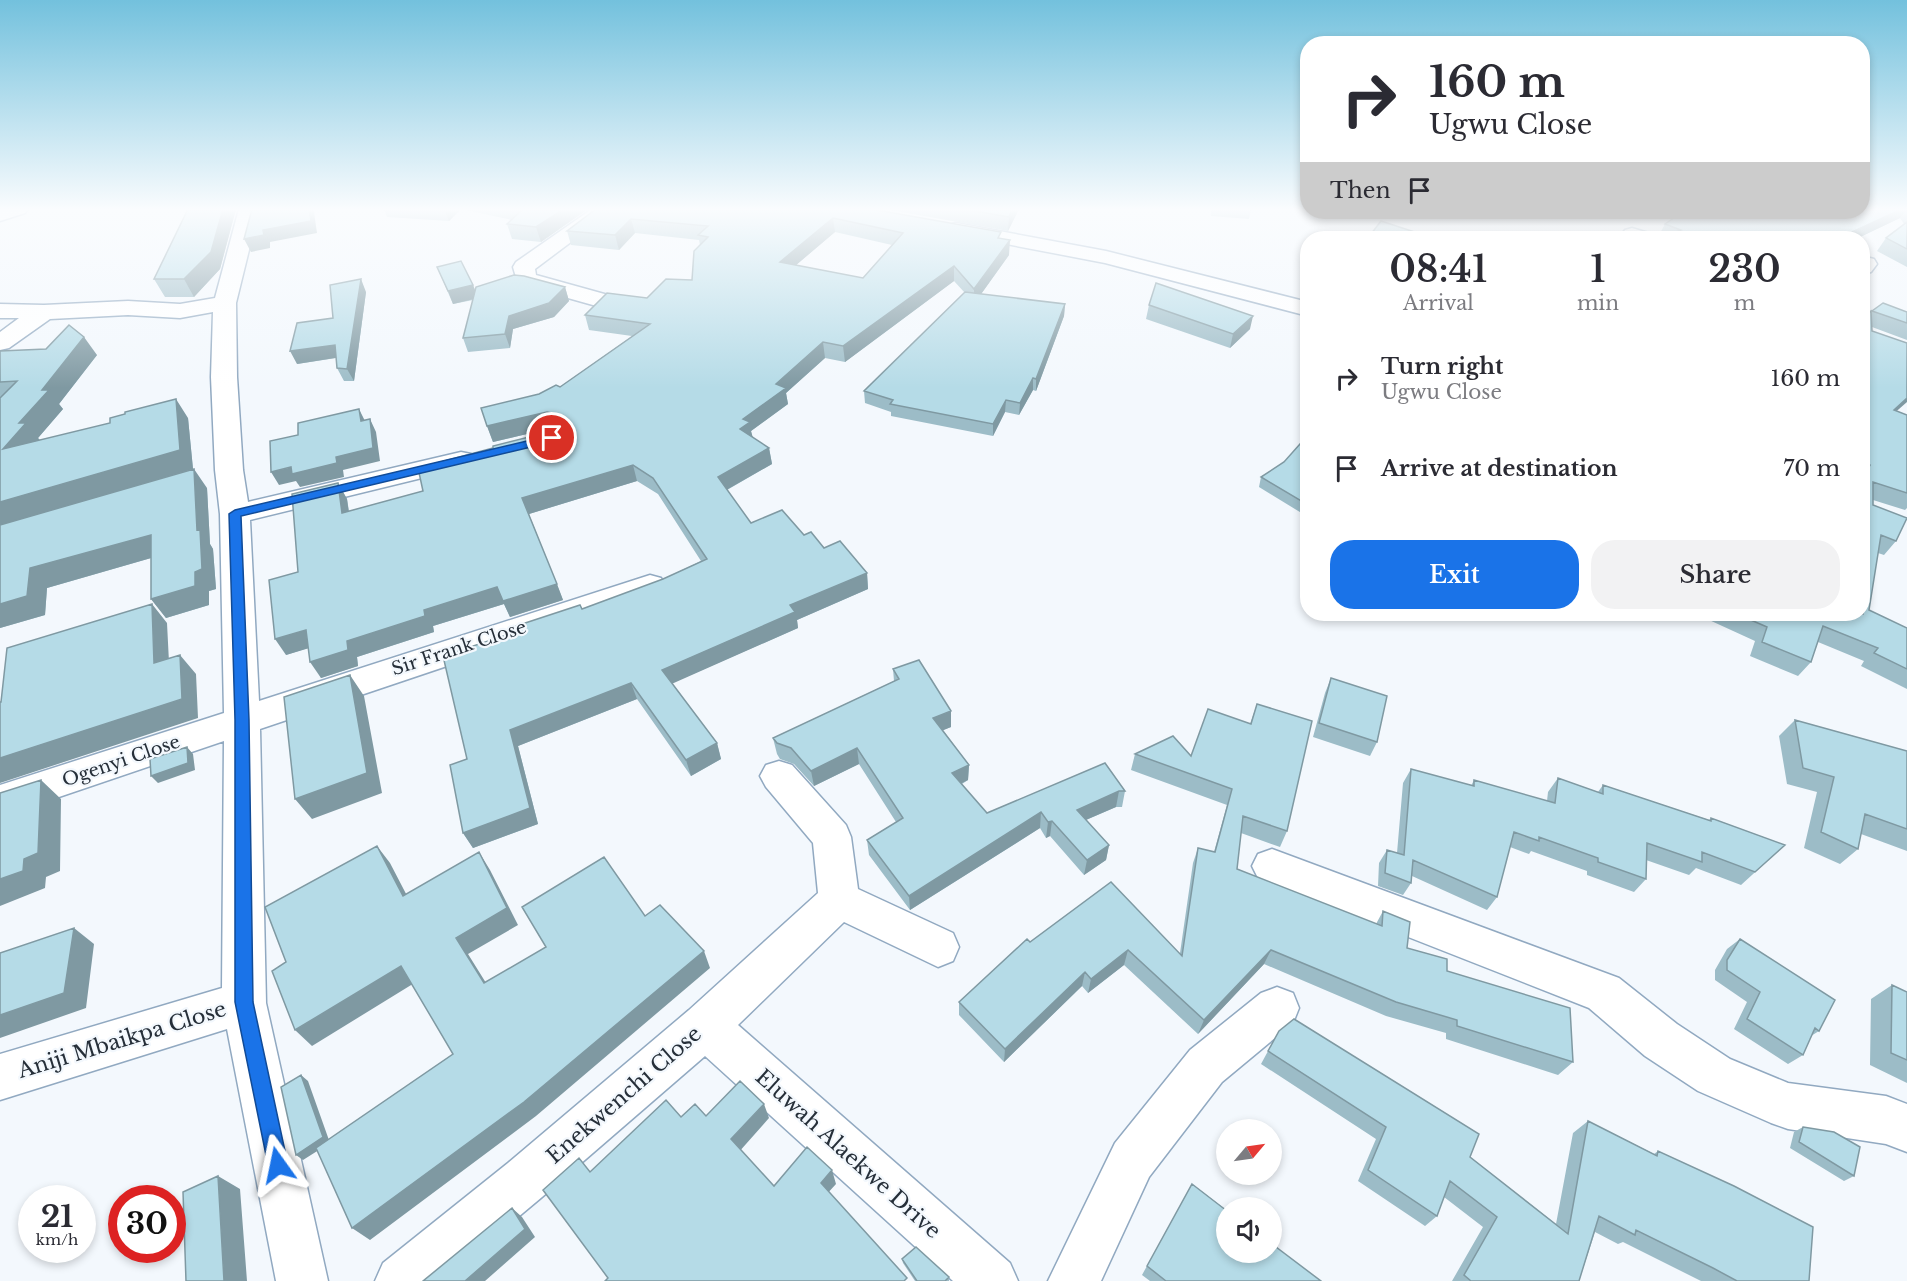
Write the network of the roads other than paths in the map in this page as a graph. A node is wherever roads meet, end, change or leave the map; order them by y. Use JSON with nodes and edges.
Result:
{"nodes":[{"id":1,"x":234,"y":269,"type":"edge"},
{"id":2,"x":524,"y":269,"type":"edge"},
{"id":3,"x":1152,"y":269,"type":"edge"},
{"id":4,"x":600,"y":300,"type":"edge"},
{"id":5,"x":225,"y":303,"type":"junction"},
{"id":6,"x":1300,"y":307,"type":"edge"},
{"id":7,"x":0,"y":311,"type":"edge"},
{"id":8,"x":44,"y":312,"type":"junction"},
{"id":9,"x":0,"y":343,"type":"edge"},
{"id":10,"x":484,"y":455,"type":"edge"},
{"id":11,"x":235,"y":514,"type":"junction"},
{"id":12,"x":676,"y":577,"type":"edge"},
{"id":13,"x":242,"y":720,"type":"junction"},
{"id":14,"x":779,"y":776,"type":"dead end"},
{"id":15,"x":0,"y":801,"type":"edge"},
{"id":16,"x":1272,"y":866,"type":"dead end"},
{"id":17,"x":839,"y":900,"type":"junction"},
{"id":18,"x":938,"y":947,"type":"dead end"},
{"id":19,"x":244,"y":1002,"type":"junction"},
{"id":20,"x":1277,"y":1008,"type":"dead end"},
{"id":21,"x":705,"y":1026,"type":"junction"},
{"id":22,"x":0,"y":1077,"type":"edge"},
{"id":23,"x":1907,"y":1128,"type":"edge"},
{"id":24,"x":303,"y":1281,"type":"edge"},
{"id":25,"x":401,"y":1281,"type":"edge"},
{"id":26,"x":992,"y":1281,"type":"edge"},
{"id":27,"x":1074,"y":1281,"type":"edge"}],
"edges":[{"from":1,"to":5,"type":"street"},
{"from":2,"to":4,"type":"street"},
{"from":3,"to":6,"type":"street"},
{"from":5,"to":8,"type":"street"},
{"from":5,"to":11,"type":"street"},
{"from":7,"to":8,"type":"street"},
{"from":8,"to":9,"type":"street"},
{"from":10,"to":11,"type":"street"},
{"from":11,"to":13,"type":"street"},
{"from":12,"to":13,"type":"street","name":"Sir Frank Close"},
{"from":13,"to":15,"type":"street","name":"Ogenyi Close"},
{"from":13,"to":19,"type":"street"},
{"from":14,"to":17,"type":"street"},
{"from":16,"to":23,"type":"street"},
{"from":17,"to":18,"type":"street"},
{"from":17,"to":21,"type":"street","name":"Enekwenchi Close"},
{"from":19,"to":22,"type":"street","name":"Aniji Mbaikpa Close"},
{"from":19,"to":24,"type":"street"},
{"from":20,"to":27,"type":"street"},
{"from":21,"to":25,"type":"street","name":"Enekwenchi Close"},
{"from":21,"to":26,"type":"street","name":"Eluwah Alaekwe Drive"}]}
